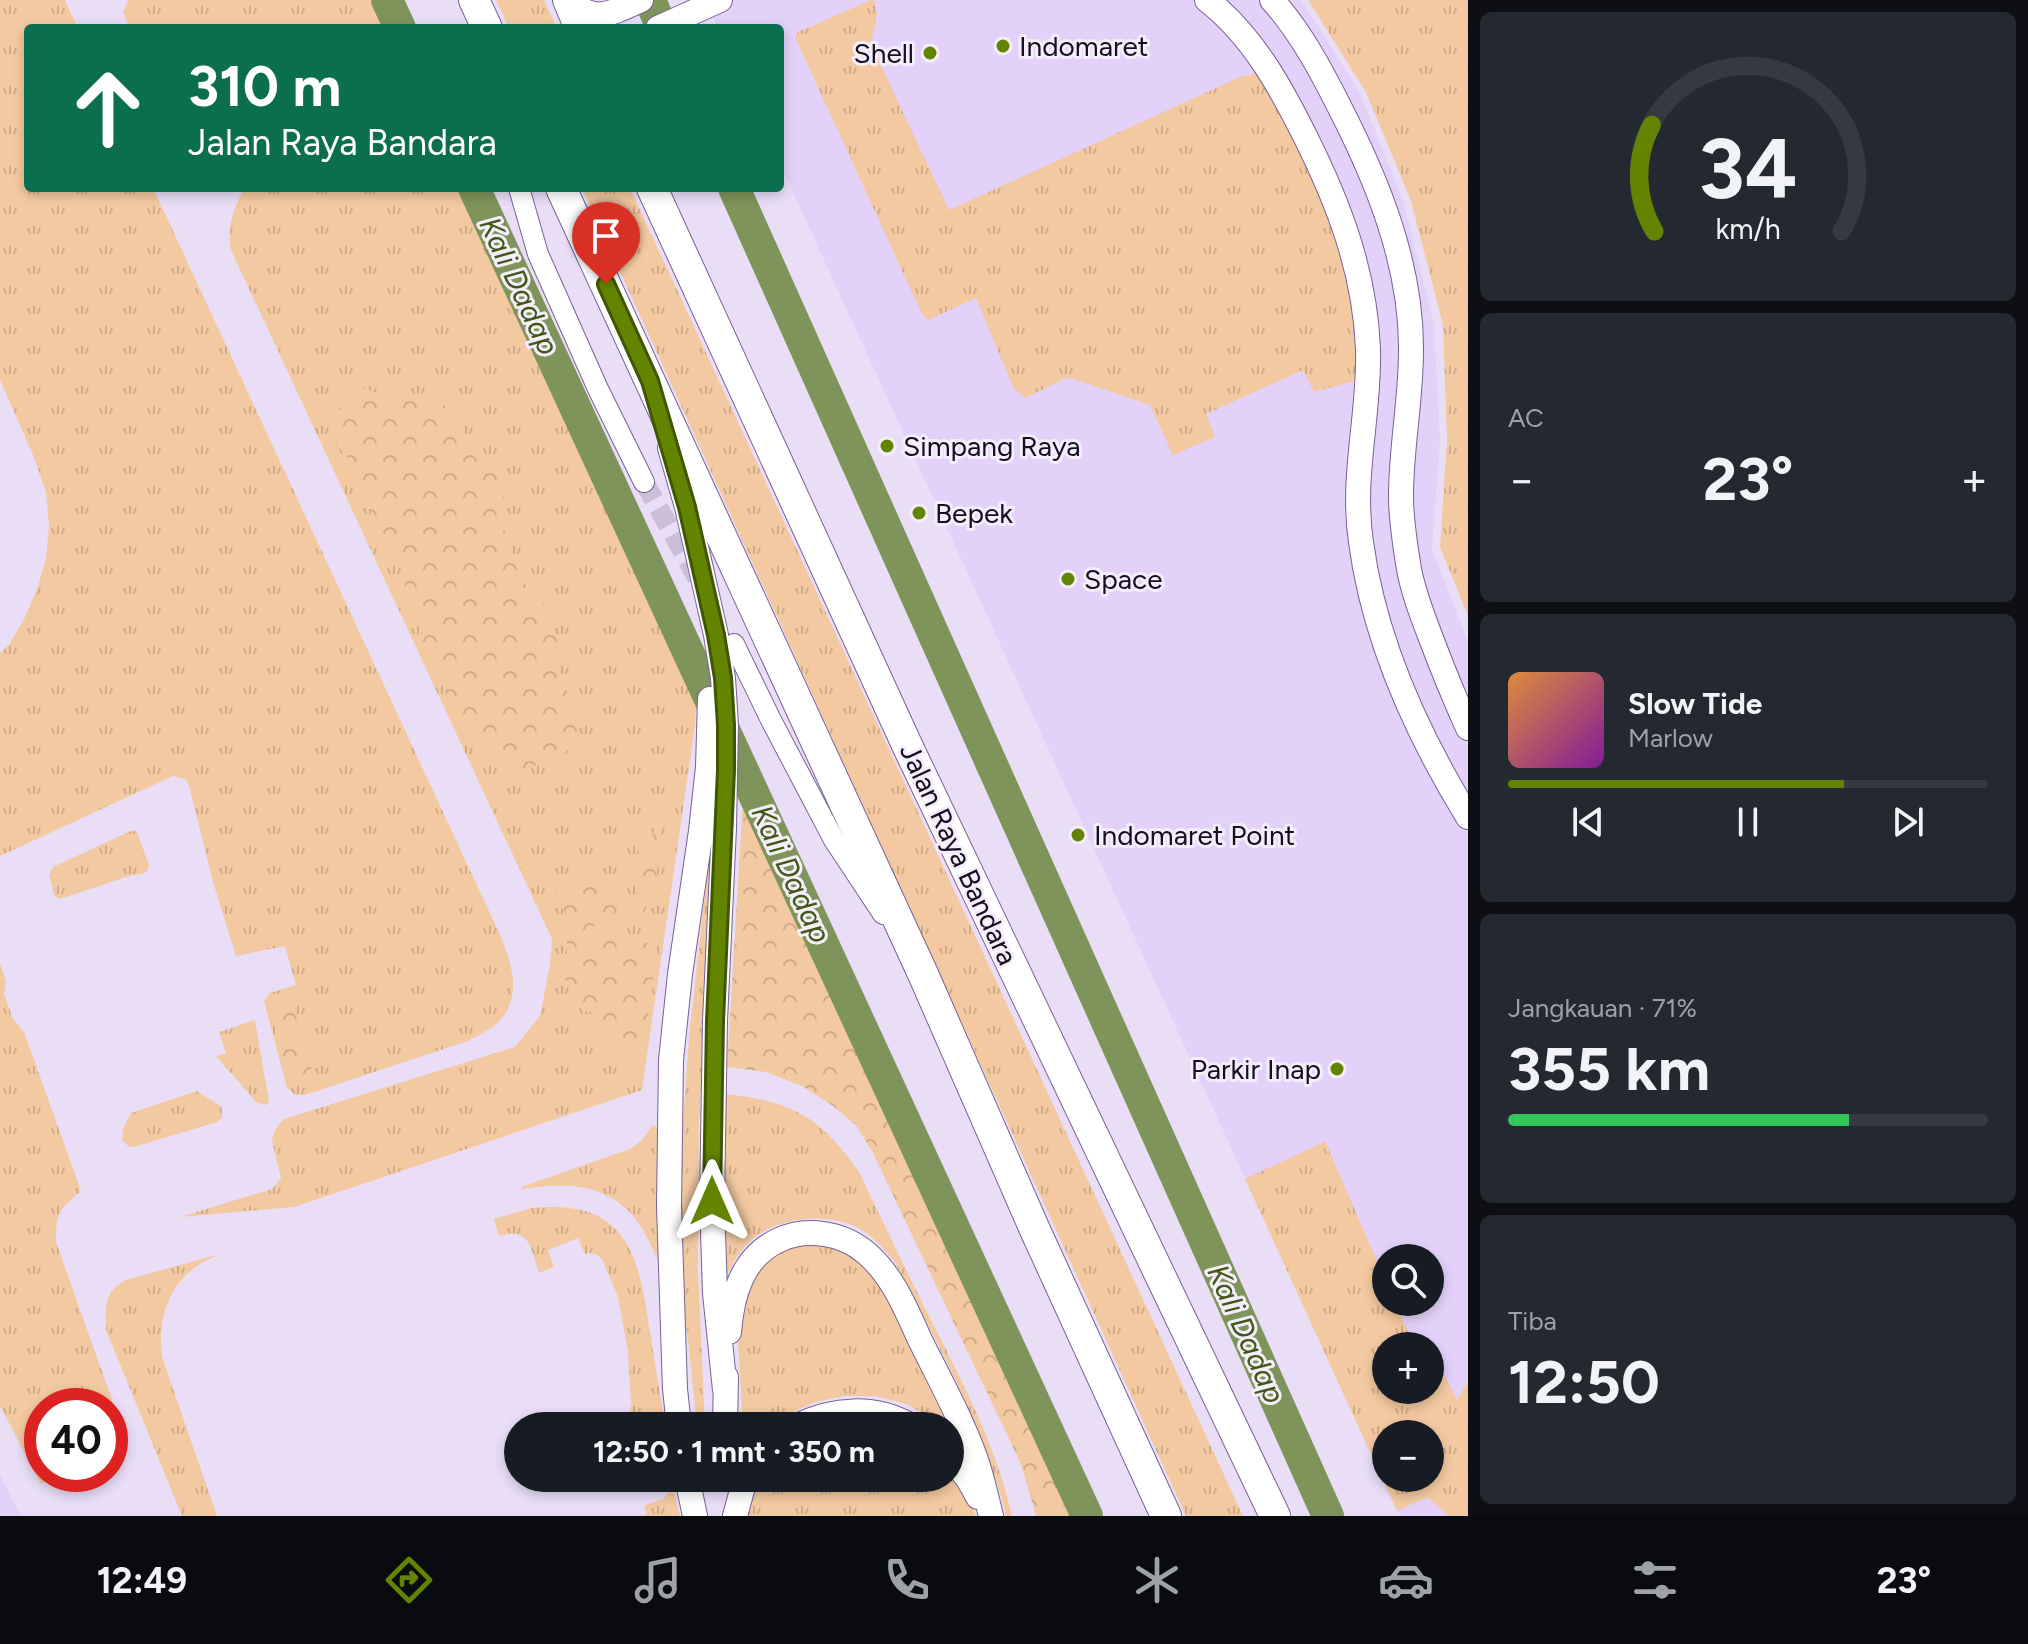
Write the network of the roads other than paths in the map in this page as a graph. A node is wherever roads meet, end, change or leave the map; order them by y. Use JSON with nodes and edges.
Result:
{"nodes":[{"id":1,"x":474,"y":0,"type":"edge"},
{"id":2,"x":569,"y":0,"type":"edge"},
{"id":3,"x":641,"y":0,"type":"edge"},
{"id":4,"x":1207,"y":0,"type":"edge"},
{"id":5,"x":1272,"y":0,"type":"edge"},
{"id":6,"x":710,"y":5,"type":"edge"},
{"id":7,"x":485,"y":24,"type":"edge"},
{"id":8,"x":578,"y":24,"type":"edge"},
{"id":9,"x":667,"y":24,"type":"edge"},
{"id":10,"x":520,"y":192,"type":"edge"},
{"id":11,"x":563,"y":192,"type":"edge"},
{"id":12,"x":654,"y":192,"type":"edge"},
{"id":13,"x":650,"y":381,"type":"junction"},
{"id":14,"x":644,"y":482,"type":"tunnel mouth"},
{"id":15,"x":700,"y":569,"type":"junction"},
{"id":16,"x":734,"y":644,"type":"dead end"},
{"id":17,"x":1468,"y":728,"type":"edge"},
{"id":18,"x":1468,"y":817,"type":"edge"},
{"id":19,"x":712,"y":829,"type":"junction"},
{"id":20,"x":923,"y":974,"type":"junction"},
{"id":21,"x":725,"y":1390,"type":"junction"},
{"id":22,"x":677,"y":1412,"type":"edge"},
{"id":23,"x":725,"y":1412,"type":"edge"},
{"id":24,"x":964,"y":1474,"type":"edge"},
{"id":25,"x":690,"y":1492,"type":"edge"},
{"id":26,"x":726,"y":1492,"type":"edge"},
{"id":27,"x":741,"y":1492,"type":"edge"},
{"id":28,"x":695,"y":1516,"type":"edge"},
{"id":29,"x":727,"y":1516,"type":"edge"},
{"id":30,"x":735,"y":1516,"type":"edge"},
{"id":31,"x":990,"y":1516,"type":"edge"},
{"id":32,"x":1166,"y":1516,"type":"edge"},
{"id":33,"x":1275,"y":1516,"type":"edge"}],
"edges":[{"from":1,"to":7,"type":"main road"},
{"from":2,"to":3,"type":"street"},
{"from":2,"to":8,"type":"main road"},
{"from":4,"to":18,"type":"street"},
{"from":5,"to":17,"type":"street"},
{"from":6,"to":9,"type":"street"},
{"from":10,"to":14,"type":"street"},
{"from":11,"to":13,"type":"main road"},
{"from":12,"to":33,"type":"main road","name":"Jalan Raya Bandara"},
{"from":13,"to":15,"type":"street"},
{"from":13,"to":20,"type":"main road"},
{"from":15,"to":19,"type":"street"},
{"from":15,"to":19,"type":"street"},
{"from":16,"to":20,"type":"street"},
{"from":19,"to":21,"type":"street"},
{"from":19,"to":22,"type":"street"},
{"from":20,"to":32,"type":"main road"},
{"from":21,"to":23,"type":"street"},
{"from":21,"to":31,"type":"street"},
{"from":24,"to":31,"type":"street"},
{"from":25,"to":28,"type":"street"},
{"from":26,"to":29,"type":"street"},
{"from":27,"to":30,"type":"street"}]}
